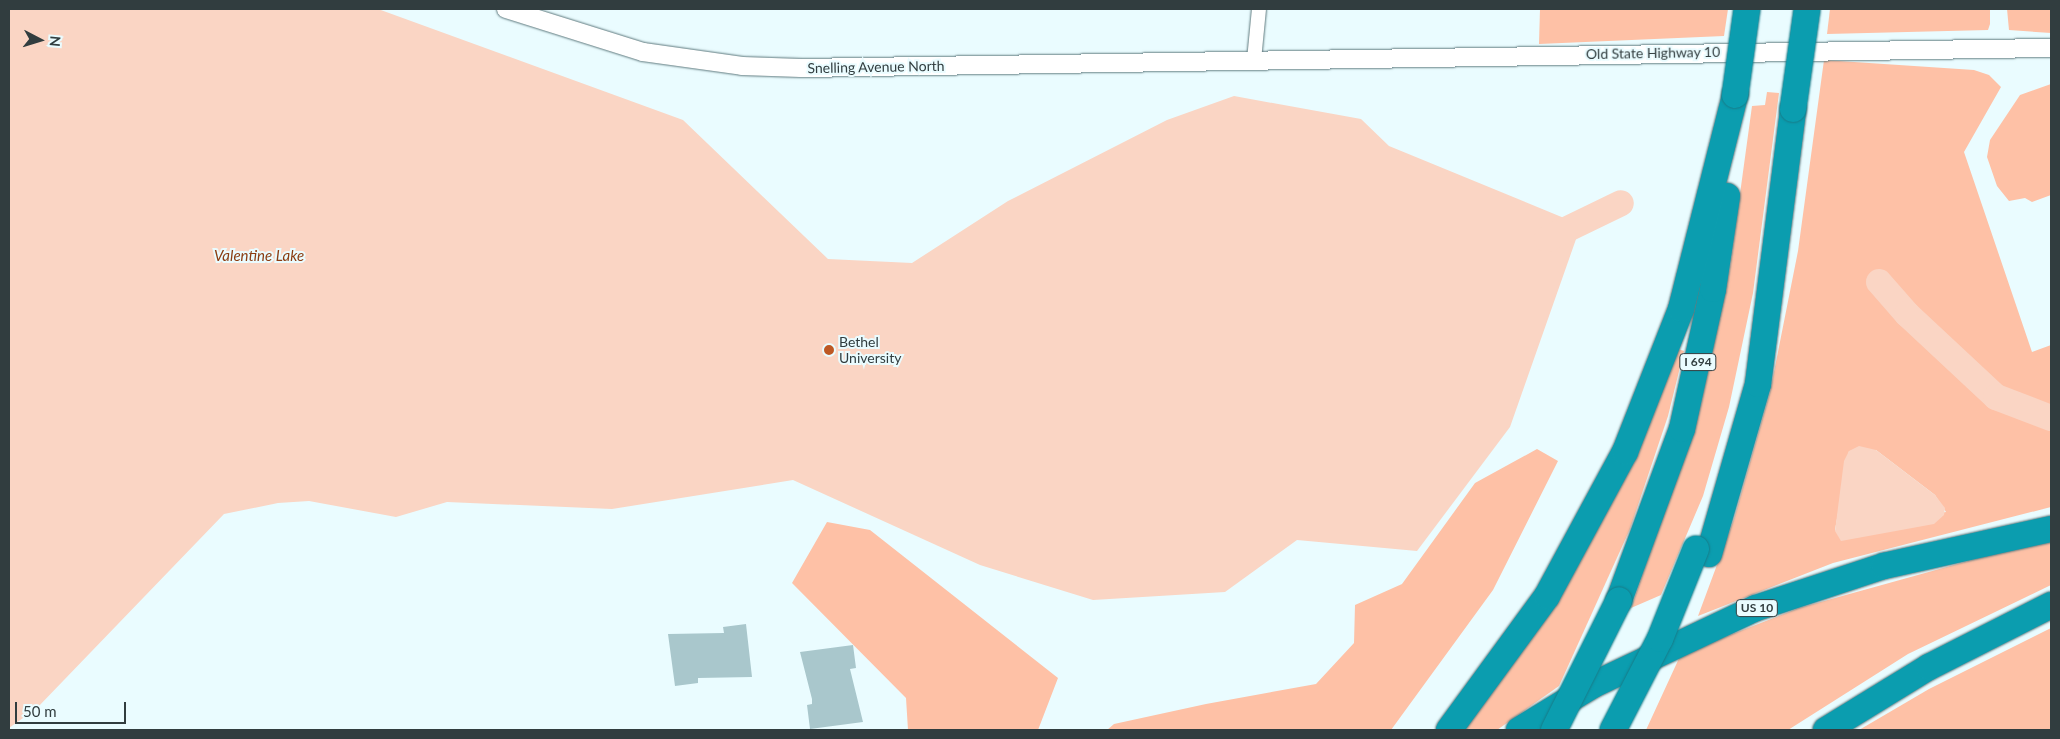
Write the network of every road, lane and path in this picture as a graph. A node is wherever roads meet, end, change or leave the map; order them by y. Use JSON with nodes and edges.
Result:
{"nodes":[{"id":1,"x":506,"y":9,"type":"edge"},
{"id":2,"x":1259,"y":9,"type":"edge"},
{"id":3,"x":1747,"y":9,"type":"edge"},
{"id":4,"x":1807,"y":9,"type":"edge"},
{"id":5,"x":2051,"y":48,"type":"edge"},
{"id":6,"x":1254,"y":60,"type":"junction"},
{"id":7,"x":1733,"y":104,"type":"junction"},
{"id":8,"x":2051,"y":529,"type":"edge"},
{"id":9,"x":1703,"y":552,"type":"junction"},
{"id":10,"x":2051,"y":605,"type":"edge"},
{"id":11,"x":1449,"y":730,"type":"edge"},
{"id":12,"x":1519,"y":730,"type":"edge"},
{"id":13,"x":1554,"y":730,"type":"edge"},
{"id":14,"x":1614,"y":730,"type":"edge"},
{"id":15,"x":1633,"y":730,"type":"edge"},
{"id":16,"x":1826,"y":730,"type":"edge"}],
"edges":[{"from":1,"to":6,"type":"street","name":"Snelling Avenue North"},
{"from":2,"to":6,"type":"street"},
{"from":3,"to":7,"type":"highway","number":"I 694","bridge":true},
{"from":4,"to":9,"type":"highway","bridge":true},
{"from":5,"to":6,"type":"street","name":"Old State Highway 10"},
{"from":7,"to":11,"type":"highway"},
{"from":7,"to":13,"type":"highway","number":"I 694","bridge":true},
{"from":8,"to":12,"type":"highway","number":"US 10"},
{"from":9,"to":14,"type":"highway","bridge":true},
{"from":9,"to":15,"type":"highway"},
{"from":10,"to":16,"type":"highway"}]}
